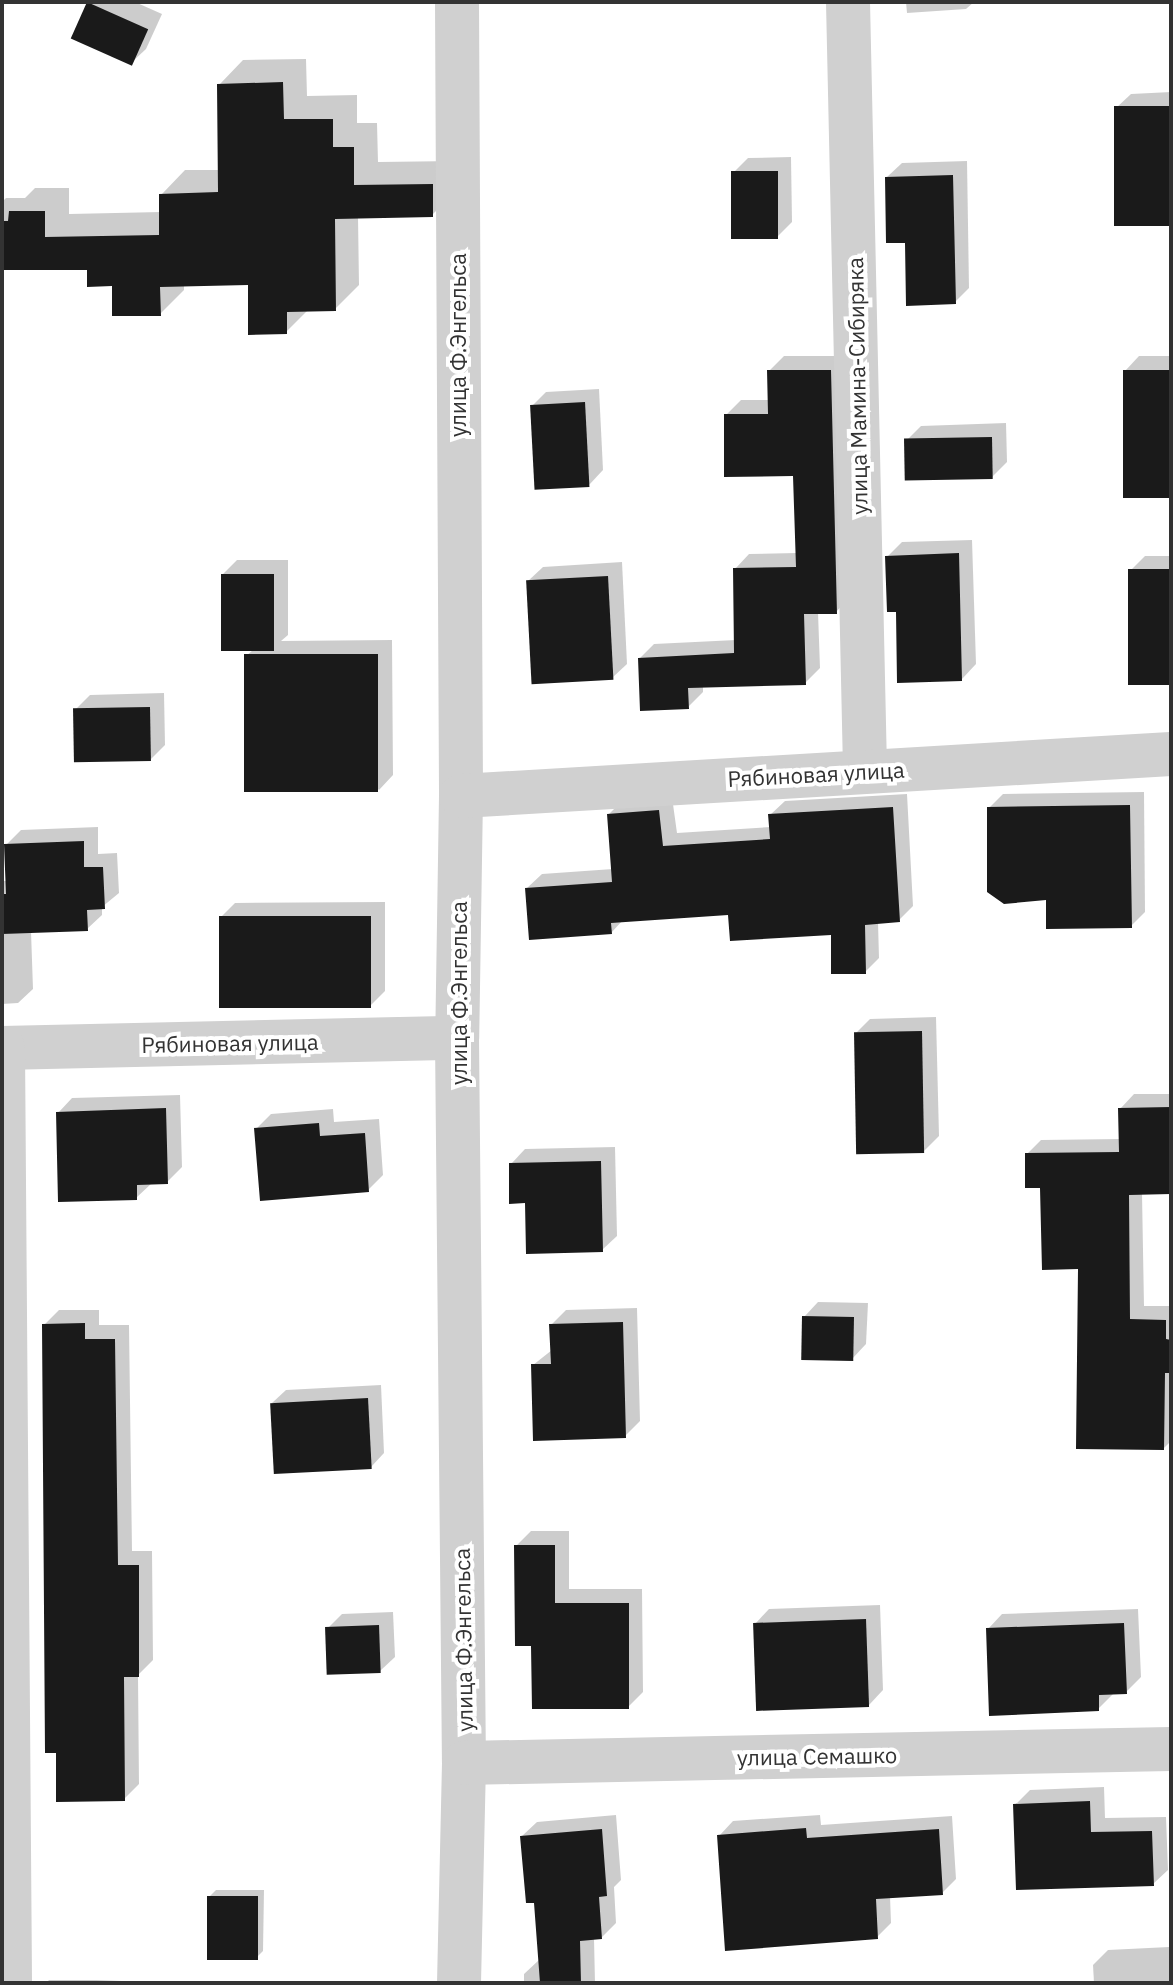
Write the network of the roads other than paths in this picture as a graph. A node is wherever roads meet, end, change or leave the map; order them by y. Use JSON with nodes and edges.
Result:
{"nodes":[{"id":1,"x":457,"y":2,"type":"edge"},
{"id":2,"x":848,"y":2,"type":"edge"},
{"id":3,"x":1171,"y":754,"type":"edge"},
{"id":4,"x":865,"y":770,"type":"junction"},
{"id":5,"x":461,"y":796,"type":"junction"},
{"id":6,"x":457,"y":1038,"type":"junction"},
{"id":7,"x":2,"y":1048,"type":"edge"},
{"id":8,"x":1171,"y":1749,"type":"edge"},
{"id":9,"x":464,"y":1763,"type":"junction"},
{"id":10,"x":10,"y":1983,"type":"edge"},
{"id":11,"x":459,"y":1983,"type":"edge"}],
"edges":[{"from":1,"to":5,"type":"street","name":"улица Ф.Энгельса"},
{"from":2,"to":4,"type":"street","name":"улица Мамина-Сибиряка"},
{"from":3,"to":4,"type":"street","name":"Рябиновая улица"},
{"from":4,"to":5,"type":"street","name":"Рябиновая улица"},
{"from":5,"to":6,"type":"street","name":"улица Ф.Энгельса"},
{"from":6,"to":7,"type":"street","name":"Рябиновая улица"},
{"from":6,"to":9,"type":"street","name":"улица Ф.Энгельса"},
{"from":7,"to":10,"type":"street"},
{"from":8,"to":9,"type":"street","name":"улица Семашко"},
{"from":9,"to":11,"type":"street","name":"улица Ф.Энгельса"}]}
